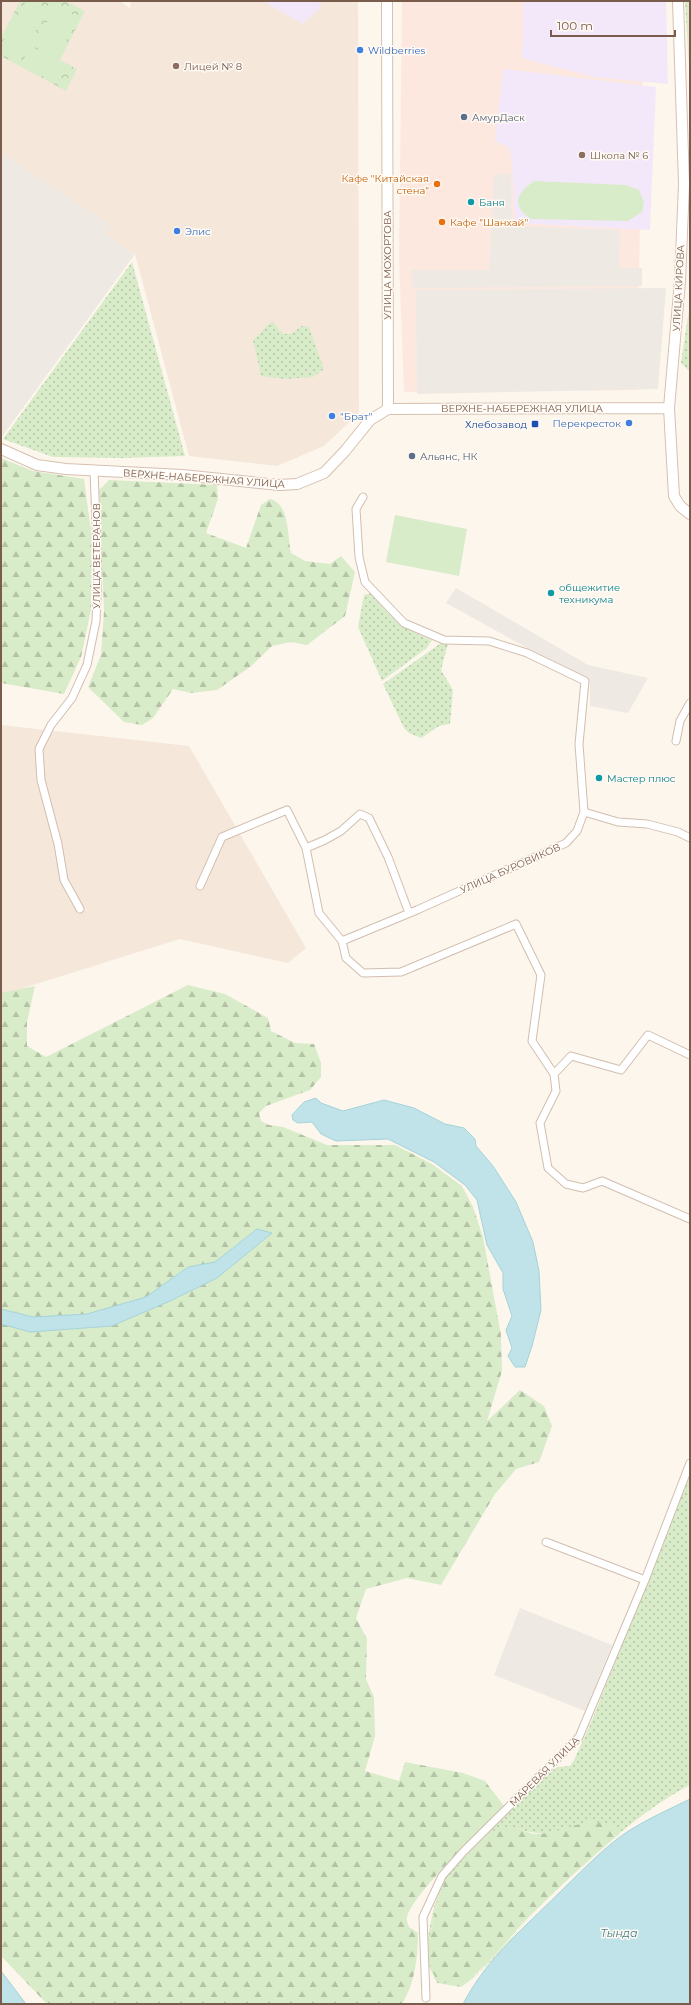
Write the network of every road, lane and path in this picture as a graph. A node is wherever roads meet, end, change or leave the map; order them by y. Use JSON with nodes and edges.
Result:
{"nodes":[{"id":1,"x":387,"y":1,"type":"edge"},
{"id":2,"x":678,"y":1,"type":"edge"},
{"id":3,"x":687,"y":163,"type":"edge"},
{"id":4,"x":669,"y":408,"type":"junction"},
{"id":5,"x":388,"y":409,"type":"junction"},
{"id":6,"x":1,"y":449,"type":"edge"},
{"id":7,"x":94,"y":470,"type":"junction"},
{"id":8,"x":364,"y":497,"type":"dead end"},
{"id":9,"x":690,"y":514,"type":"edge"},
{"id":10,"x":690,"y":703,"type":"edge"},
{"id":11,"x":676,"y":740,"type":"dead end"},
{"id":12,"x":584,"y":812,"type":"junction"},
{"id":13,"x":690,"y":838,"type":"edge"},
{"id":14,"x":306,"y":848,"type":"junction"},
{"id":15,"x":200,"y":886,"type":"dead end"},
{"id":16,"x":80,"y":909,"type":"dead end"},
{"id":17,"x":409,"y":913,"type":"junction"},
{"id":18,"x":342,"y":941,"type":"junction"},
{"id":19,"x":690,"y":1055,"type":"edge"},
{"id":20,"x":554,"y":1074,"type":"junction"},
{"id":21,"x":690,"y":1219,"type":"edge"},
{"id":22,"x":690,"y":1463,"type":"edge"},
{"id":23,"x":546,"y":1542,"type":"dead end"},
{"id":24,"x":645,"y":1580,"type":"junction"},
{"id":25,"x":426,"y":1998,"type":"dead end"}],
"edges":[{"from":1,"to":5,"type":"street","name":"УЛИЦА МОХОРТОВА"},
{"from":2,"to":3,"type":"street","name":"УЛИЦА КИРОВА"},
{"from":3,"to":4,"type":"street","name":"УЛИЦА КИРОВА"},
{"from":4,"to":5,"type":"street","name":"ВЕРХНЕ-НАБЕРЕЖНАЯ УЛИЦА"},
{"from":4,"to":9,"type":"street","name":"УЛИЦА КИРОВА"},
{"from":5,"to":7,"type":"street","name":"ВЕРХНЕ-НАБЕРЕЖНАЯ УЛИЦА"},
{"from":6,"to":7,"type":"street","name":"ВЕРХНЕ-НАБЕРЕЖНАЯ УЛИЦА"},
{"from":7,"to":16,"type":"street","name":"УЛИЦА ВЕТЕРАНОВ"},
{"from":8,"to":12,"type":"street","name":"УЛИЦА БУРОВИКОВ"},
{"from":10,"to":11,"type":"street"},
{"from":12,"to":13,"type":"street"},
{"from":12,"to":17,"type":"street","name":"УЛИЦА БУРОВИКОВ"},
{"from":14,"to":15,"type":"street"},
{"from":14,"to":17,"type":"street"},
{"from":14,"to":18,"type":"street"},
{"from":17,"to":18,"type":"street","name":"УЛИЦА БУРОВИКОВ"},
{"from":18,"to":20,"type":"street"},
{"from":19,"to":20,"type":"street"},
{"from":20,"to":21,"type":"street"},
{"from":22,"to":24,"type":"street","name":"МАРЕВАЯ УЛИЦА"},
{"from":23,"to":24,"type":"street"},
{"from":24,"to":25,"type":"street","name":"МАРЕВАЯ УЛИЦА"}]}
